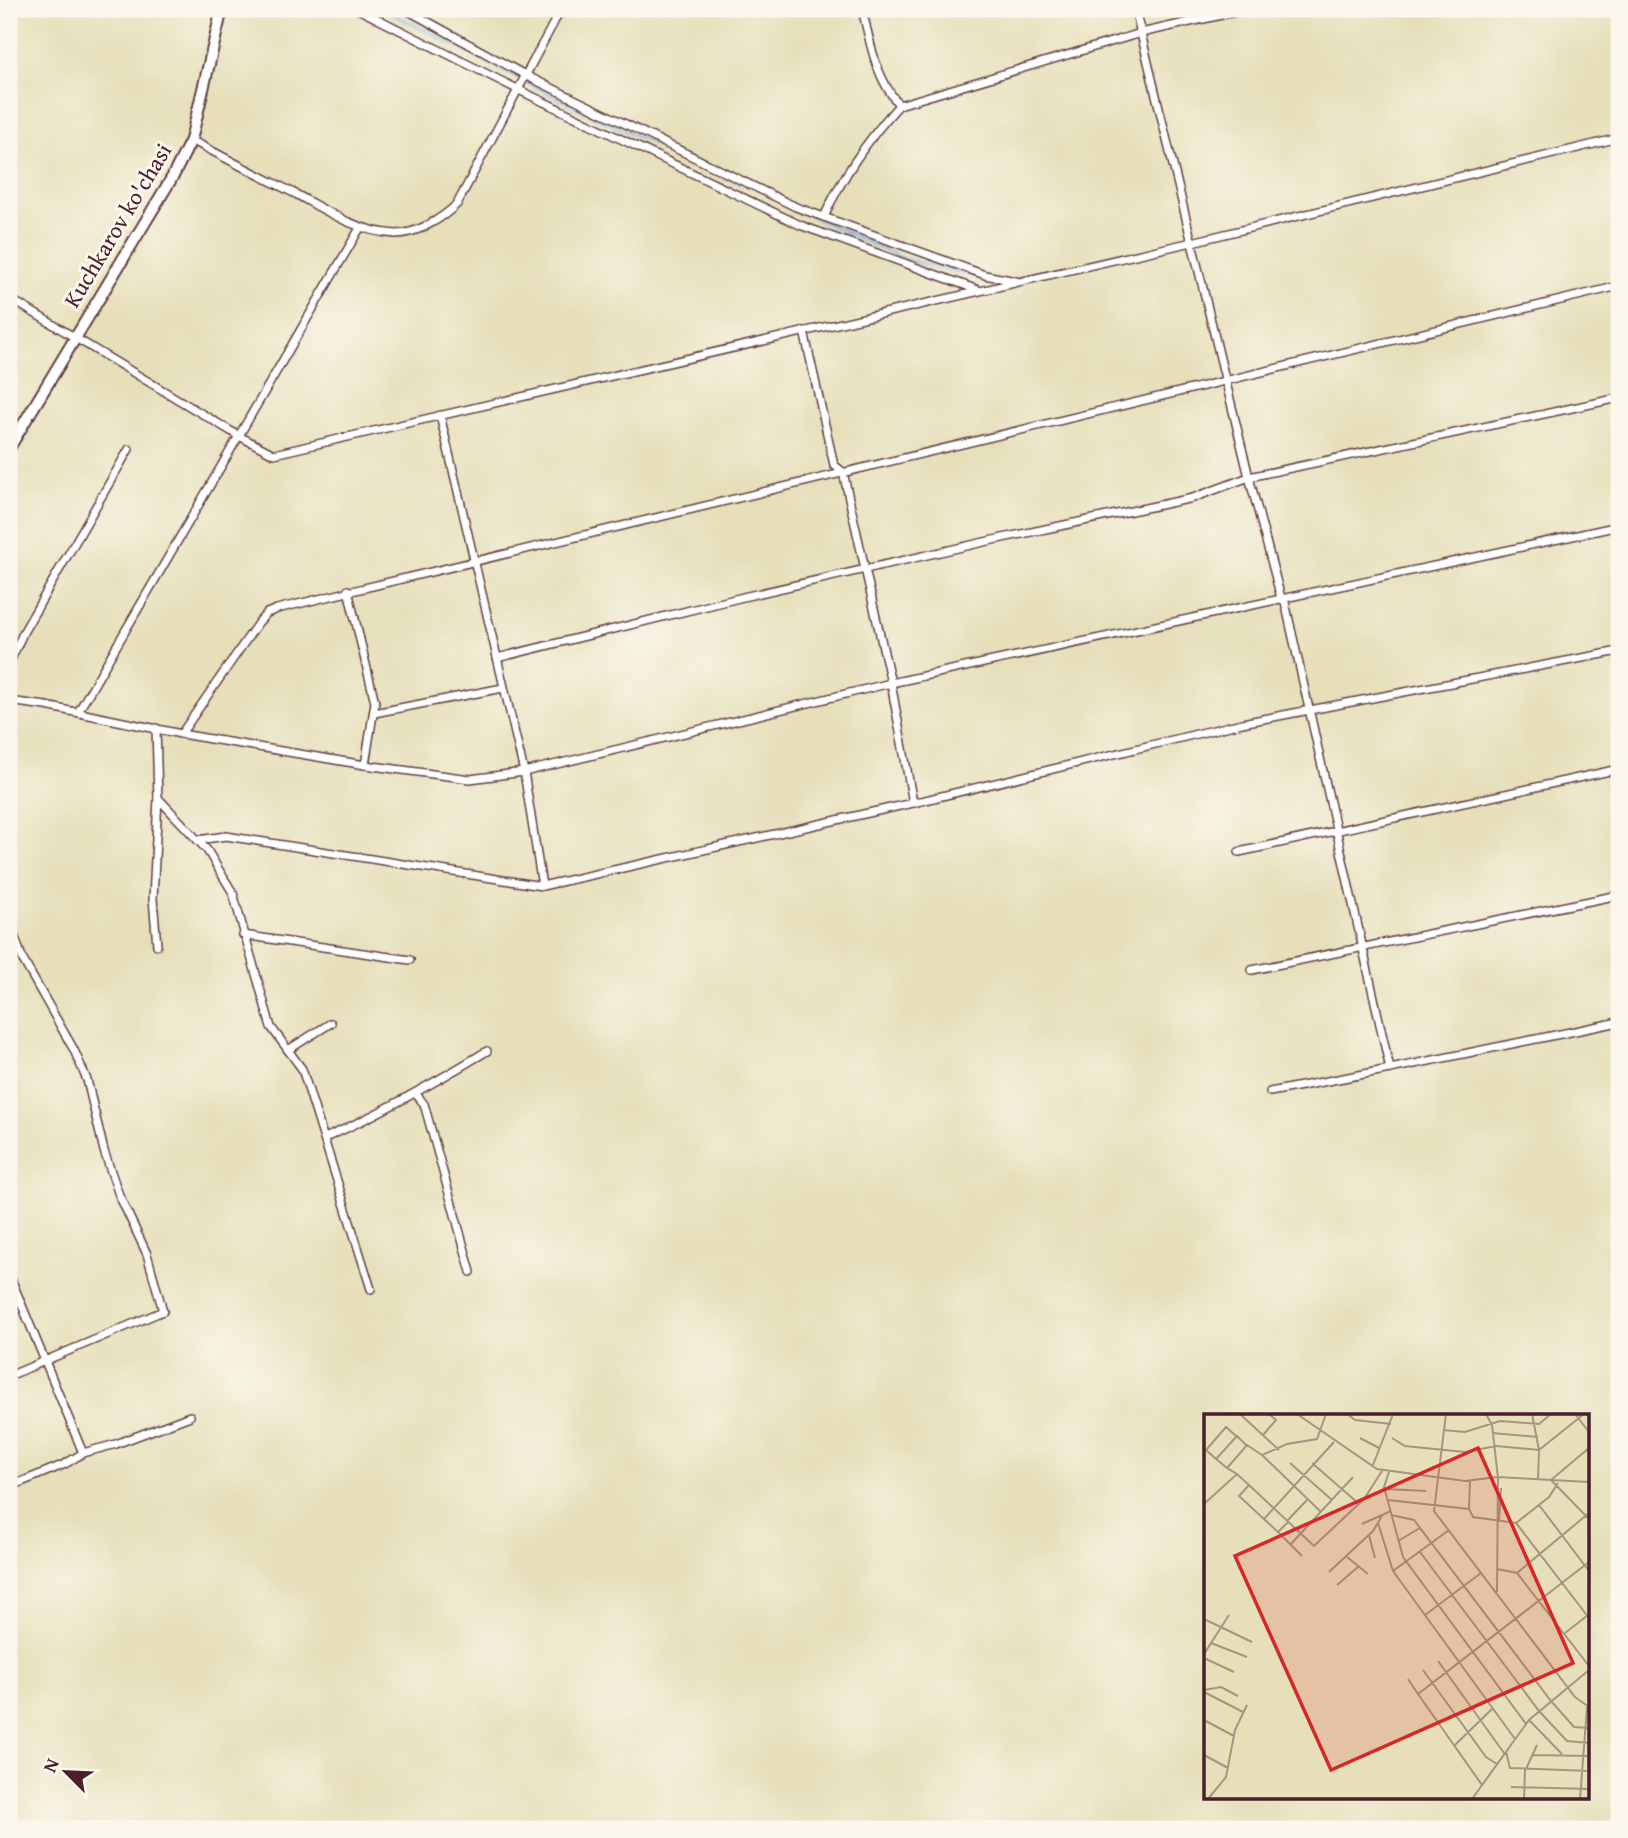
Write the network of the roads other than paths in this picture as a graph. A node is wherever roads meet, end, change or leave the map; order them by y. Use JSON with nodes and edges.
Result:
{"nodes":[{"id":1,"x":12,"y":9,"type":"edge"},
{"id":2,"x":222,"y":9,"type":"edge"},
{"id":3,"x":358,"y":9,"type":"edge"},
{"id":4,"x":405,"y":9,"type":"edge"},
{"id":5,"x":561,"y":9,"type":"edge"},
{"id":6,"x":862,"y":9,"type":"edge"},
{"id":7,"x":1135,"y":9,"type":"edge"},
{"id":8,"x":1248,"y":9,"type":"edge"},
{"id":9,"x":9,"y":21,"type":"edge"},
{"id":10,"x":1142,"y":33,"type":"junction"},
{"id":11,"x":524,"y":75,"type":"junction"},
{"id":12,"x":518,"y":88,"type":"junction"},
{"id":13,"x":899,"y":105,"type":"junction"},
{"id":14,"x":1619,"y":138,"type":"edge"},
{"id":15,"x":191,"y":140,"type":"junction"},
{"id":16,"x":824,"y":217,"type":"junction"},
{"id":17,"x":359,"y":228,"type":"junction"},
{"id":18,"x":1192,"y":242,"type":"junction"},
{"id":19,"x":1019,"y":282,"type":"junction"},
{"id":20,"x":1619,"y":286,"type":"edge"},
{"id":21,"x":980,"y":291,"type":"junction"},
{"id":22,"x":9,"y":299,"type":"edge"},
{"id":23,"x":804,"y":331,"type":"junction"},
{"id":24,"x":73,"y":339,"type":"junction"},
{"id":25,"x":1225,"y":381,"type":"junction"},
{"id":26,"x":1619,"y":398,"type":"edge"},
{"id":27,"x":440,"y":415,"type":"junction"},
{"id":28,"x":239,"y":436,"type":"junction"},
{"id":29,"x":9,"y":448,"type":"edge"},
{"id":30,"x":129,"y":449,"type":"dead end"},
{"id":31,"x":843,"y":472,"type":"junction"},
{"id":32,"x":1249,"y":477,"type":"junction"},
{"id":33,"x":1619,"y":526,"type":"edge"},
{"id":34,"x":474,"y":561,"type":"junction"},
{"id":35,"x":865,"y":569,"type":"junction"},
{"id":36,"x":348,"y":590,"type":"junction"},
{"id":37,"x":1281,"y":598,"type":"junction"},
{"id":38,"x":1619,"y":651,"type":"edge"},
{"id":39,"x":497,"y":658,"type":"junction"},
{"id":40,"x":9,"y":664,"type":"edge"},
{"id":41,"x":891,"y":683,"type":"junction"},
{"id":42,"x":503,"y":688,"type":"junction"},
{"id":43,"x":9,"y":701,"type":"edge"},
{"id":44,"x":1308,"y":710,"type":"junction"},
{"id":45,"x":78,"y":712,"type":"junction"},
{"id":46,"x":374,"y":713,"type":"junction"},
{"id":47,"x":156,"y":728,"type":"junction"},
{"id":48,"x":181,"y":734,"type":"junction"},
{"id":49,"x":365,"y":765,"type":"junction"},
{"id":50,"x":1619,"y":769,"type":"edge"},
{"id":51,"x":524,"y":772,"type":"junction"},
{"id":52,"x":158,"y":798,"type":"junction"},
{"id":53,"x":913,"y":803,"type":"junction"},
{"id":54,"x":1338,"y":831,"type":"junction"},
{"id":55,"x":198,"y":841,"type":"junction"},
{"id":56,"x":1238,"y":852,"type":"dead end"},
{"id":57,"x":9,"y":881,"type":"edge"},
{"id":58,"x":542,"y":886,"type":"junction"},
{"id":59,"x":1619,"y":895,"type":"edge"},
{"id":60,"x":10,"y":912,"type":"edge"},
{"id":61,"x":243,"y":935,"type":"junction"},
{"id":62,"x":157,"y":945,"type":"dead end"},
{"id":63,"x":1364,"y":947,"type":"junction"},
{"id":64,"x":410,"y":960,"type":"dead end"},
{"id":65,"x":1252,"y":970,"type":"dead end"},
{"id":66,"x":1619,"y":1022,"type":"edge"},
{"id":67,"x":331,"y":1023,"type":"dead end"},
{"id":68,"x":288,"y":1050,"type":"junction"},
{"id":69,"x":487,"y":1051,"type":"dead end"},
{"id":70,"x":1390,"y":1069,"type":"junction"},
{"id":71,"x":1270,"y":1092,"type":"dead end"},
{"id":72,"x":416,"y":1094,"type":"junction"},
{"id":73,"x":325,"y":1138,"type":"junction"},
{"id":74,"x":471,"y":1272,"type":"dead end"},
{"id":75,"x":9,"y":1274,"type":"edge"},
{"id":76,"x":371,"y":1289,"type":"dead end"},
{"id":77,"x":45,"y":1362,"type":"junction"},
{"id":78,"x":9,"y":1376,"type":"edge"},
{"id":79,"x":190,"y":1416,"type":"dead end"},
{"id":80,"x":83,"y":1453,"type":"junction"},
{"id":81,"x":9,"y":1487,"type":"edge"}],
"edges":[{"from":1,"to":9,"type":"street"},
{"from":2,"to":15,"type":"main road","name":"Kuchkarov ko'chasi"},
{"from":3,"to":12,"type":"street"},
{"from":4,"to":11,"type":"street"},
{"from":5,"to":11,"type":"street"},
{"from":6,"to":13,"type":"street"},
{"from":7,"to":10,"type":"street"},
{"from":8,"to":10,"type":"street"},
{"from":10,"to":13,"type":"street"},
{"from":10,"to":18,"type":"street"},
{"from":11,"to":12,"type":"street"},
{"from":11,"to":16,"type":"street"},
{"from":12,"to":17,"type":"street"},
{"from":12,"to":21,"type":"street"},
{"from":13,"to":16,"type":"street"},
{"from":14,"to":18,"type":"street"},
{"from":15,"to":17,"type":"street"},
{"from":15,"to":24,"type":"main road","name":"Kuchkarov ko'chasi"},
{"from":16,"to":19,"type":"street"},
{"from":17,"to":28,"type":"street"},
{"from":18,"to":19,"type":"street"},
{"from":18,"to":25,"type":"street"},
{"from":19,"to":21,"type":"street"},
{"from":20,"to":25,"type":"street"},
{"from":21,"to":23,"type":"street"},
{"from":22,"to":24,"type":"street"},
{"from":23,"to":27,"type":"street"},
{"from":23,"to":31,"type":"street"},
{"from":24,"to":28,"type":"street"},
{"from":24,"to":29,"type":"main road","name":"Kuchkarov ko'chasi"},
{"from":25,"to":31,"type":"street"},
{"from":25,"to":32,"type":"street"},
{"from":26,"to":32,"type":"street"},
{"from":27,"to":28,"type":"street"},
{"from":27,"to":34,"type":"street"},
{"from":28,"to":45,"type":"street"},
{"from":30,"to":40,"type":"street"},
{"from":31,"to":34,"type":"street"},
{"from":31,"to":35,"type":"street"},
{"from":32,"to":35,"type":"street"},
{"from":32,"to":37,"type":"street"},
{"from":33,"to":37,"type":"street"},
{"from":34,"to":36,"type":"street"},
{"from":34,"to":39,"type":"street"},
{"from":35,"to":39,"type":"street"},
{"from":35,"to":41,"type":"street"},
{"from":36,"to":46,"type":"street"},
{"from":36,"to":48,"type":"street"},
{"from":37,"to":41,"type":"street"},
{"from":37,"to":44,"type":"street"},
{"from":38,"to":44,"type":"street"},
{"from":39,"to":42,"type":"street"},
{"from":41,"to":51,"type":"street"},
{"from":41,"to":53,"type":"street"},
{"from":42,"to":46,"type":"street"},
{"from":42,"to":51,"type":"street"},
{"from":43,"to":45,"type":"street"},
{"from":44,"to":53,"type":"street"},
{"from":44,"to":54,"type":"street"},
{"from":45,"to":47,"type":"street"},
{"from":46,"to":49,"type":"street"},
{"from":47,"to":48,"type":"street"},
{"from":47,"to":52,"type":"street"},
{"from":48,"to":49,"type":"street"},
{"from":49,"to":51,"type":"street"},
{"from":50,"to":54,"type":"street"},
{"from":51,"to":58,"type":"street"},
{"from":52,"to":55,"type":"street"},
{"from":52,"to":62,"type":"street"},
{"from":53,"to":58,"type":"street"},
{"from":54,"to":56,"type":"street"},
{"from":54,"to":63,"type":"street"},
{"from":55,"to":58,"type":"street"},
{"from":55,"to":61,"type":"street"},
{"from":57,"to":60,"type":"street"},
{"from":59,"to":63,"type":"street"},
{"from":60,"to":77,"type":"street"},
{"from":61,"to":64,"type":"street"},
{"from":61,"to":68,"type":"street"},
{"from":63,"to":65,"type":"street"},
{"from":63,"to":70,"type":"street"},
{"from":66,"to":70,"type":"street"},
{"from":67,"to":68,"type":"street"},
{"from":68,"to":73,"type":"street"},
{"from":69,"to":72,"type":"street"},
{"from":70,"to":71,"type":"street"},
{"from":72,"to":73,"type":"street"},
{"from":72,"to":74,"type":"street"},
{"from":73,"to":76,"type":"street"},
{"from":75,"to":77,"type":"street"},
{"from":77,"to":78,"type":"street"},
{"from":77,"to":80,"type":"street"},
{"from":79,"to":80,"type":"street"},
{"from":80,"to":81,"type":"street"}]}
